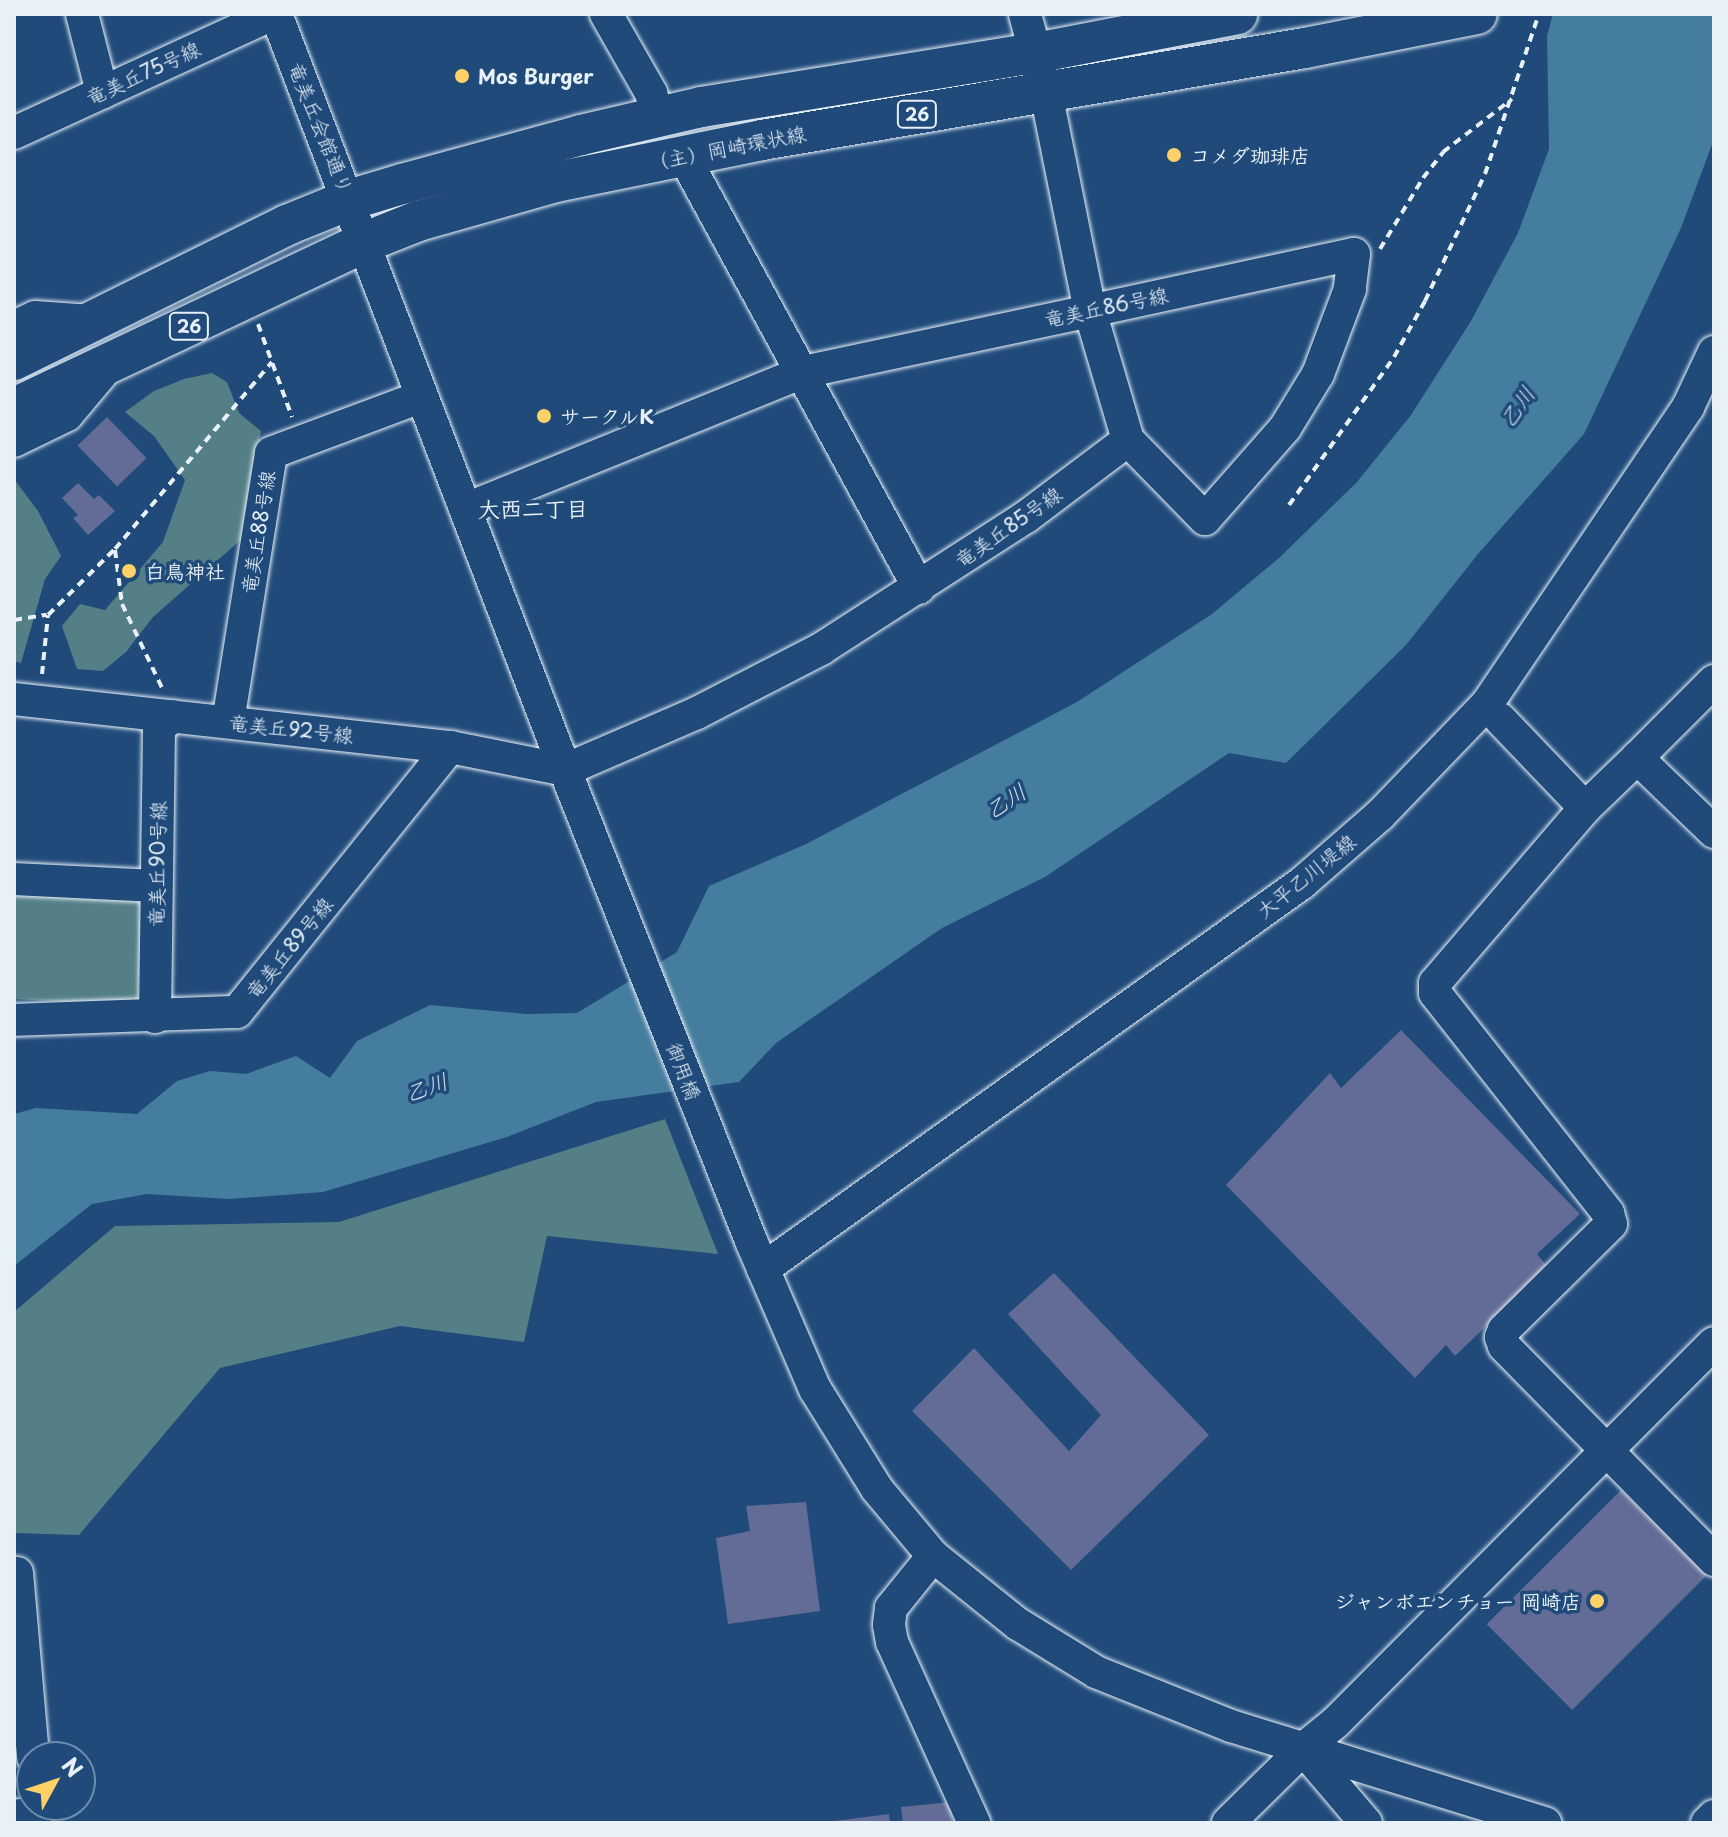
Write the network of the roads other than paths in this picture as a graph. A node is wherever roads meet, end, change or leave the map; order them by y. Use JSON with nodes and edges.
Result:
{"nodes":[{"id":1,"x":82,"y":14,"type":"edge"},
{"id":2,"x":274,"y":14,"type":"edge"},
{"id":3,"x":606,"y":14,"type":"edge"},
{"id":4,"x":1025,"y":14,"type":"edge"},
{"id":5,"x":1237,"y":14,"type":"edge"},
{"id":6,"x":1477,"y":14,"type":"edge"},
{"id":7,"x":1035,"y":53,"type":"junction"},
{"id":8,"x":102,"y":92,"type":"junction"},
{"id":9,"x":1046,"y":92,"type":"junction"},
{"id":10,"x":658,"y":118,"type":"junction"},
{"id":11,"x":14,"y":133,"type":"edge"},
{"id":12,"x":683,"y":155,"type":"junction"},
{"id":13,"x":349,"y":200,"type":"junction"},
{"id":14,"x":363,"y":243,"type":"junction"},
{"id":15,"x":1090,"y":311,"type":"junction"},
{"id":16,"x":91,"y":321,"type":"junction"},
{"id":17,"x":14,"y":327,"type":"edge"},
{"id":18,"x":1714,"y":352,"type":"edge"},
{"id":19,"x":14,"y":360,"type":"edge"},
{"id":20,"x":113,"y":361,"type":"junction"},
{"id":21,"x":803,"y":372,"type":"junction"},
{"id":22,"x":421,"y":397,"type":"junction"},
{"id":23,"x":14,"y":408,"type":"edge"},
{"id":24,"x":1128,"y":440,"type":"junction"},
{"id":25,"x":14,"y":441,"type":"edge"},
{"id":26,"x":466,"y":509,"type":"junction"},
{"id":27,"x":919,"y":588,"type":"junction"},
{"id":28,"x":1714,"y":681,"type":"edge"},
{"id":29,"x":27,"y":700,"type":"edge"},
{"id":30,"x":173,"y":716,"type":"junction"},
{"id":31,"x":1500,"y":719,"type":"dead end"},
{"id":32,"x":228,"y":722,"type":"junction"},
{"id":33,"x":450,"y":747,"type":"junction"},
{"id":34,"x":1637,"y":758,"type":"junction"},
{"id":35,"x":565,"y":770,"type":"junction"},
{"id":36,"x":1585,"y":808,"type":"junction"},
{"id":37,"x":1714,"y":832,"type":"edge"},
{"id":38,"x":14,"y":879,"type":"edge"},
{"id":39,"x":156,"y":886,"type":"junction"},
{"id":40,"x":155,"y":1017,"type":"junction"},
{"id":41,"x":14,"y":1020,"type":"edge"},
{"id":42,"x":763,"y":1269,"type":"junction"},
{"id":43,"x":1714,"y":1343,"type":"edge"},
{"id":44,"x":1605,"y":1451,"type":"junction"},
{"id":45,"x":933,"y":1556,"type":"junction"},
{"id":46,"x":1714,"y":1560,"type":"edge"},
{"id":47,"x":15,"y":1575,"type":"edge"},
{"id":48,"x":31,"y":1741,"type":"edge"},
{"id":49,"x":1303,"y":1749,"type":"junction"},
{"id":50,"x":1714,"y":1816,"type":"edge"},
{"id":51,"x":974,"y":1823,"type":"edge"},
{"id":52,"x":1228,"y":1823,"type":"edge"},
{"id":53,"x":1366,"y":1823,"type":"edge"},
{"id":54,"x":1545,"y":1823,"type":"edge"},
{"id":55,"x":1707,"y":1823,"type":"edge"}],
"edges":[{"from":1,"to":8,"type":"street"},
{"from":2,"to":8,"type":"street","name":"竜美丘75号線"},
{"from":2,"to":13,"type":"street","name":"竜美丘会館通り"},
{"from":3,"to":10,"type":"street"},
{"from":4,"to":7,"type":"street"},
{"from":5,"to":7,"type":"main road","name":"（主）岡崎環状線","number":"26"},
{"from":6,"to":9,"type":"main road","name":"（主）岡崎環状線","number":"26"},
{"from":7,"to":9,"type":"street"},
{"from":7,"to":10,"type":"main road","name":"（主）岡崎環状線","number":"26"},
{"from":8,"to":11,"type":"street","name":"竜美丘75号線"},
{"from":9,"to":12,"type":"main road","name":"（主）岡崎環状線","number":"26"},
{"from":9,"to":15,"type":"street"},
{"from":10,"to":13,"type":"main road","name":"（主）岡崎環状線","number":"26"},
{"from":12,"to":14,"type":"main road","name":"（主）岡崎環状線","number":"26"},
{"from":12,"to":21,"type":"street"},
{"from":13,"to":14,"type":"street","name":"竜美丘会館通り"},
{"from":13,"to":16,"type":"main road","name":"（主）岡崎環状線","number":"26"},
{"from":14,"to":20,"type":"main road","name":"（主）岡崎環状線","number":"26"},
{"from":14,"to":22,"type":"street","name":"竜美丘会館通り"},
{"from":15,"to":21,"type":"street","name":"竜美丘86号線"},
{"from":15,"to":24,"type":"street"},
{"from":15,"to":24,"type":"street","name":"竜美丘86号線"},
{"from":16,"to":17,"type":"street"},
{"from":16,"to":19,"type":"main road","name":"（主）岡崎環状線","number":"26"},
{"from":18,"to":42,"type":"street","name":"大平乙川堤線"},
{"from":20,"to":23,"type":"main road","name":"（主）岡崎環状線","number":"26"},
{"from":20,"to":25,"type":"street"},
{"from":21,"to":26,"type":"street","name":"竜美丘86号線"},
{"from":21,"to":27,"type":"street"},
{"from":22,"to":26,"type":"street","name":"竜美丘会館通り"},
{"from":22,"to":32,"type":"street","name":"竜美丘88号線"},
{"from":24,"to":27,"type":"street","name":"竜美丘85号線"},
{"from":26,"to":35,"type":"street","name":"御用橋"},
{"from":27,"to":35,"type":"street","name":"竜美丘85号線"},
{"from":28,"to":34,"type":"street"},
{"from":29,"to":30,"type":"street","name":"竜美丘92号線"},
{"from":30,"to":32,"type":"street","name":"竜美丘92号線"},
{"from":30,"to":39,"type":"street","name":"竜美丘90号線"},
{"from":31,"to":36,"type":"street"},
{"from":32,"to":33,"type":"street","name":"竜美丘92号線"},
{"from":33,"to":35,"type":"street","name":"竜美丘92号線"},
{"from":33,"to":40,"type":"street","name":"竜美丘89号線"},
{"from":34,"to":36,"type":"street"},
{"from":34,"to":37,"type":"street"},
{"from":35,"to":42,"type":"street","name":"御用橋"},
{"from":36,"to":44,"type":"street"},
{"from":38,"to":39,"type":"street"},
{"from":39,"to":40,"type":"street","name":"竜美丘90号線"},
{"from":40,"to":41,"type":"street","name":"竜美丘89号線"},
{"from":42,"to":45,"type":"street","name":"御用橋"},
{"from":43,"to":44,"type":"street"},
{"from":44,"to":46,"type":"street"},
{"from":44,"to":49,"type":"street"},
{"from":45,"to":49,"type":"street","name":"御用橋"},
{"from":45,"to":51,"type":"street"},
{"from":47,"to":48,"type":"street"},
{"from":49,"to":52,"type":"street"},
{"from":49,"to":53,"type":"street"},
{"from":49,"to":54,"type":"street","name":"御用橋"},
{"from":50,"to":55,"type":"street"}]}
